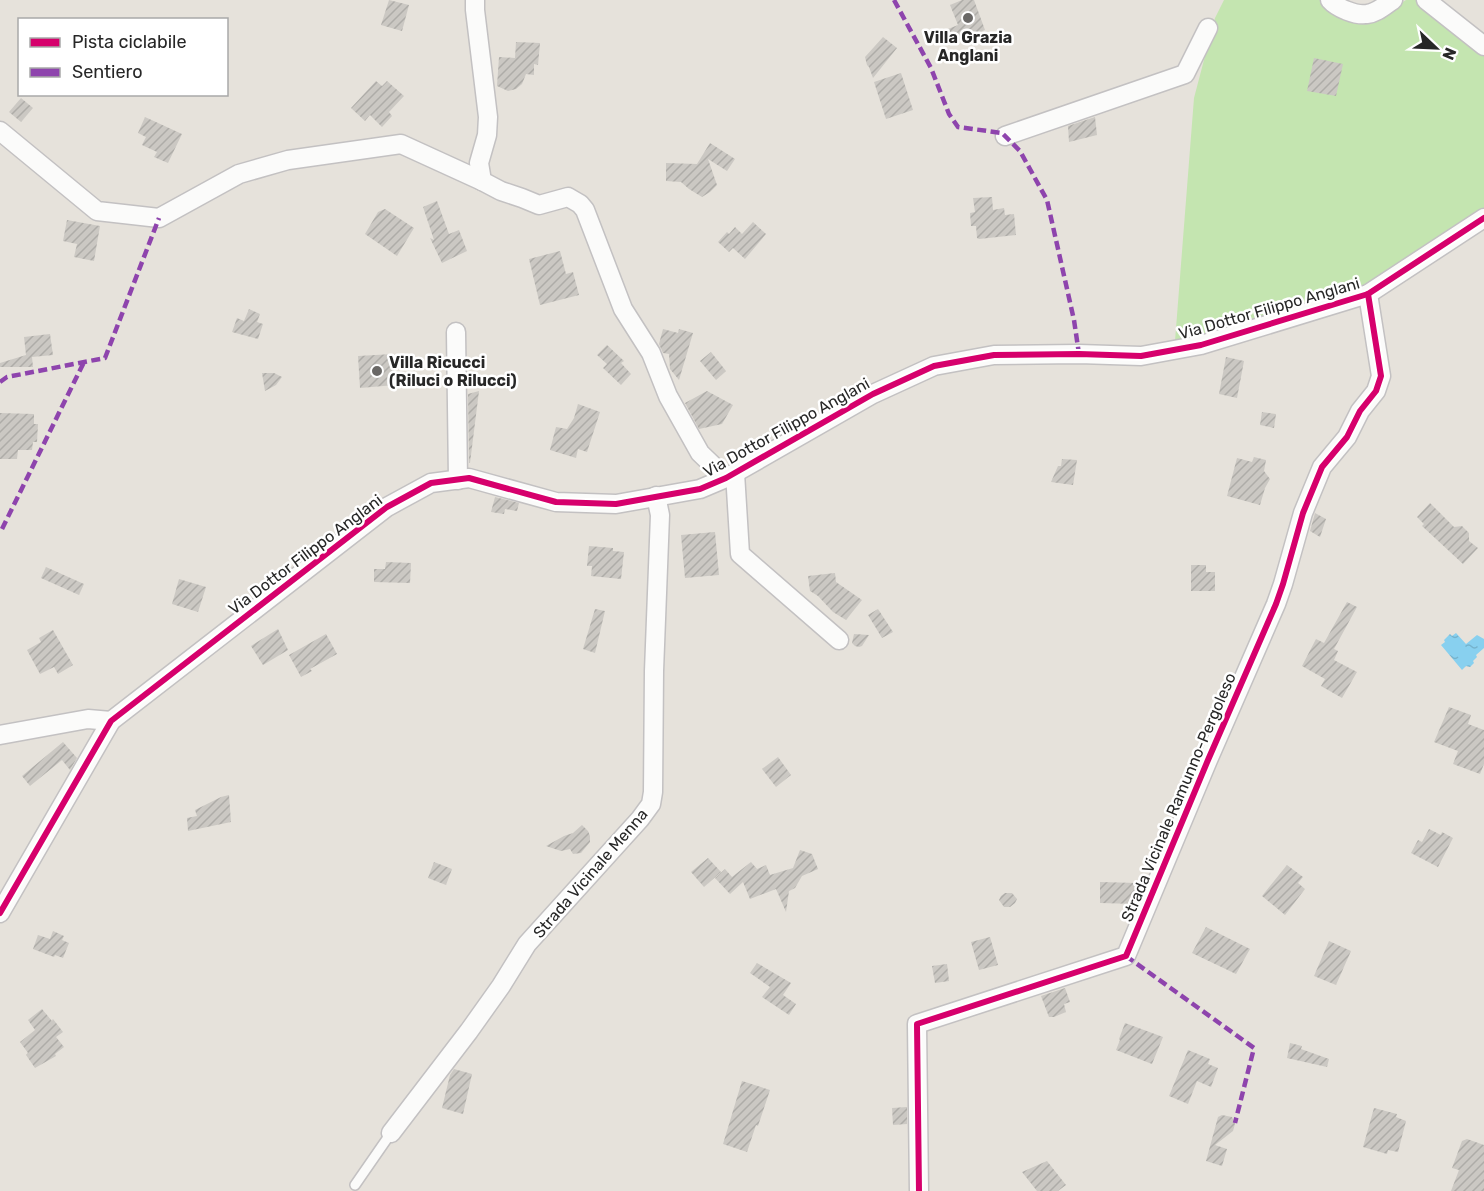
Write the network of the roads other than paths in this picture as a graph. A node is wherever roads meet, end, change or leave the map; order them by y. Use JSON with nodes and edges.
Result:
{"nodes":[{"id":1,"x":475,"y":0,"type":"edge"},
{"id":2,"x":1330,"y":0,"type":"edge"},
{"id":3,"x":1393,"y":0,"type":"edge"},
{"id":4,"x":1426,"y":0,"type":"edge"},
{"id":5,"x":1208,"y":28,"type":"dead end"},
{"id":6,"x":1484,"y":46,"type":"edge"},
{"id":7,"x":0,"y":131,"type":"edge"},
{"id":8,"x":1005,"y":136,"type":"dead end"},
{"id":9,"x":482,"y":181,"type":"junction"},
{"id":10,"x":1484,"y":218,"type":"edge"},
{"id":11,"x":1368,"y":294,"type":"junction"},
{"id":12,"x":456,"y":332,"type":"dead end"},
{"id":13,"x":730,"y":475,"type":"junction"},
{"id":14,"x":458,"y":480,"type":"junction"},
{"id":15,"x":656,"y":496,"type":"junction"},
{"id":16,"x":839,"y":640,"type":"dead end"},
{"id":17,"x":111,"y":720,"type":"junction"},
{"id":18,"x":0,"y":735,"type":"edge"},
{"id":19,"x":0,"y":913,"type":"edge"},
{"id":20,"x":390,"y":1133,"type":"joint"},
{"id":21,"x":355,"y":1185,"type":"dead end"},
{"id":22,"x":919,"y":1191,"type":"edge"}],
"edges":[{"from":1,"to":9,"type":"street"},
{"from":2,"to":3,"type":"street"},
{"from":4,"to":6,"type":"street"},
{"from":5,"to":8,"type":"street"},
{"from":7,"to":9,"type":"street"},
{"from":9,"to":13,"type":"street"},
{"from":10,"to":11,"type":"street","name":"Via Dottor Filippo Anglani"},
{"from":11,"to":13,"type":"street","name":"Via Dottor Filippo Anglani"},
{"from":11,"to":22,"type":"street","name":"Strada Vicinale Ramunno-Pergoleso"},
{"from":12,"to":14,"type":"street"},
{"from":13,"to":15,"type":"street","name":"Via Dottor Filippo Anglani"},
{"from":13,"to":16,"type":"street"},
{"from":14,"to":15,"type":"street","name":"Via Dottor Filippo Anglani"},
{"from":14,"to":17,"type":"street","name":"Via Dottor Filippo Anglani"},
{"from":15,"to":20,"type":"street","name":"Strada Vicinale Menna"},
{"from":17,"to":18,"type":"street"},
{"from":17,"to":19,"type":"street"},
{"from":20,"to":21,"type":"lane"}]}
